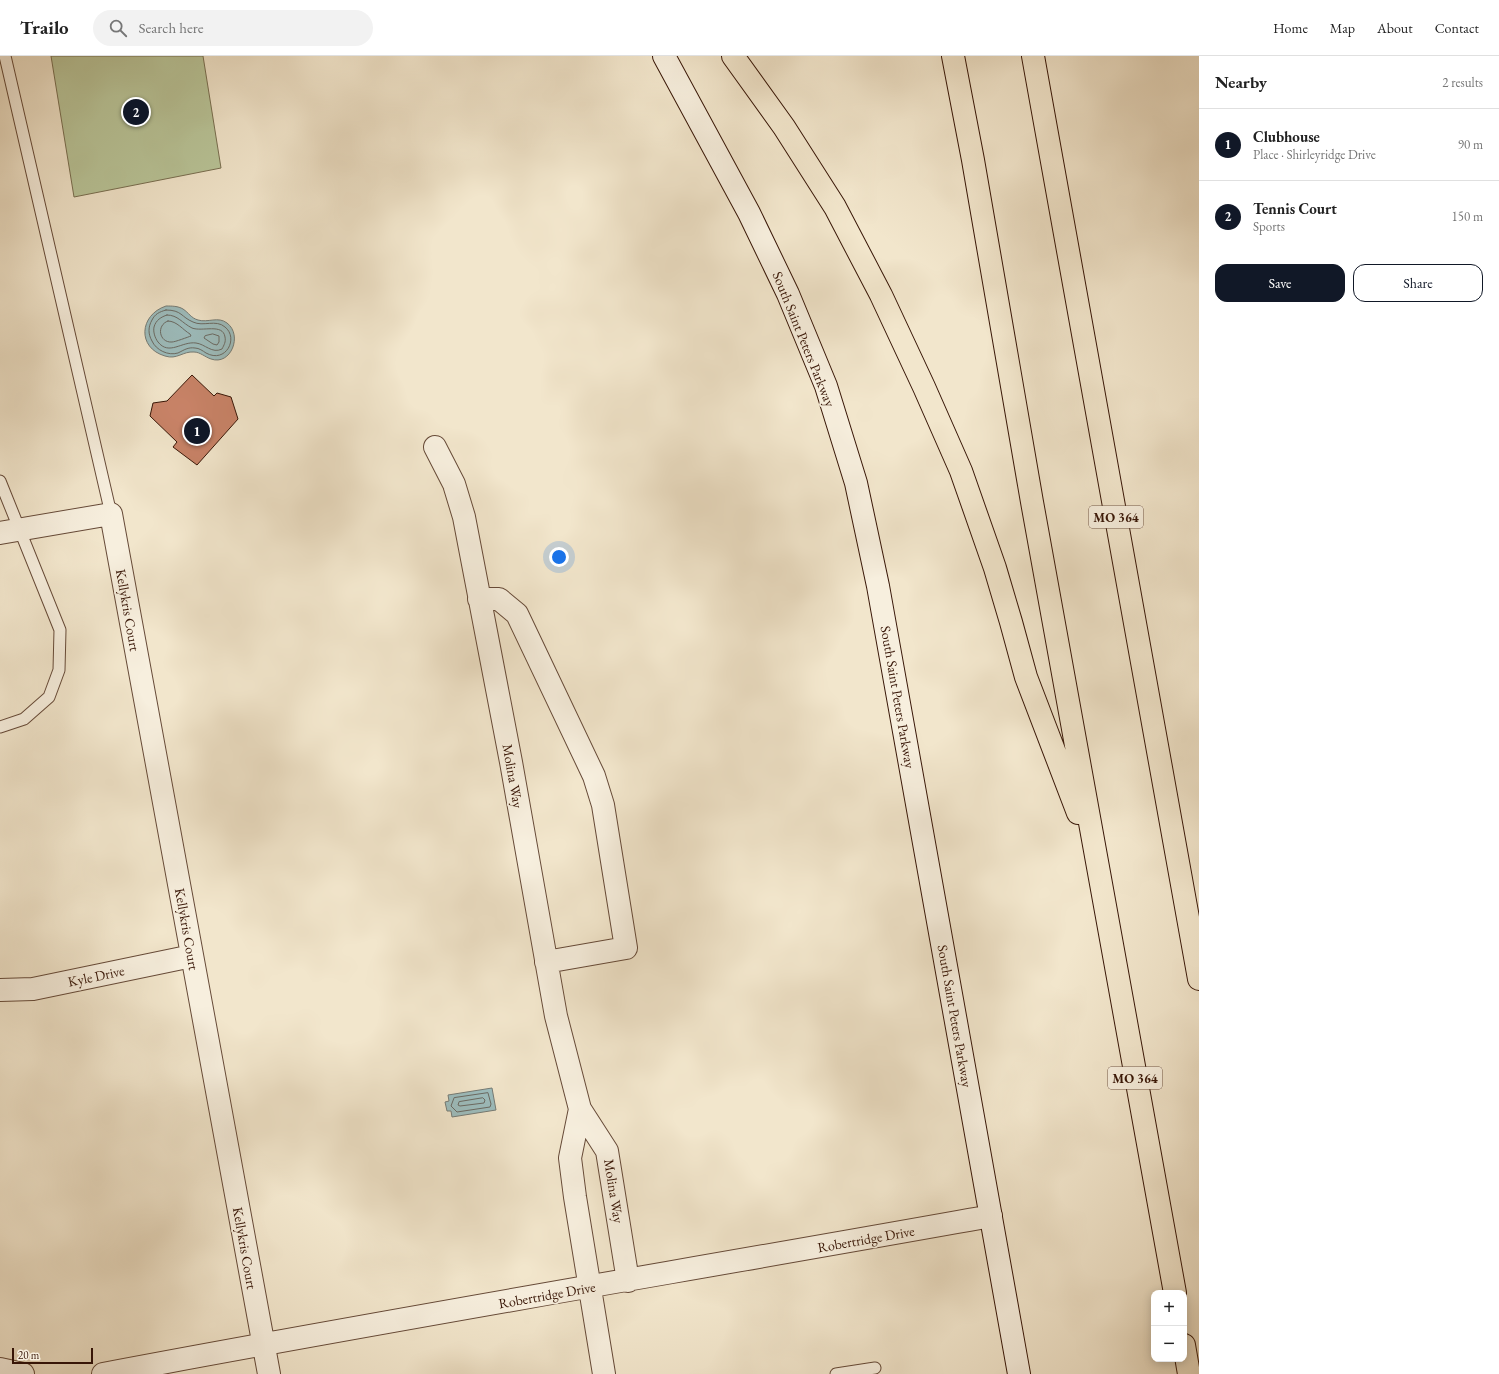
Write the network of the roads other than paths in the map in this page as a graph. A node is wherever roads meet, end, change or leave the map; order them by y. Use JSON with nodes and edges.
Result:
{"nodes":[{"id":1,"x":5,"y":56,"type":"edge"},
{"id":2,"x":664,"y":56,"type":"edge"},
{"id":3,"x":733,"y":56,"type":"edge"},
{"id":4,"x":954,"y":56,"type":"edge"},
{"id":5,"x":1033,"y":56,"type":"edge"},
{"id":6,"x":435,"y":447,"type":"dead end"},
{"id":7,"x":0,"y":481,"type":"edge"},
{"id":8,"x":111,"y":514,"type":"junction"},
{"id":9,"x":9,"y":531,"type":"edge"},
{"id":10,"x":479,"y":599,"type":"junction"},
{"id":11,"x":0,"y":727,"type":"edge"},
{"id":12,"x":1097,"y":862,"type":"junction"},
{"id":13,"x":192,"y":956,"type":"junction"},
{"id":14,"x":546,"y":962,"type":"junction"},
{"id":15,"x":1199,"y":978,"type":"edge"},
{"id":16,"x":0,"y":990,"type":"edge"},
{"id":17,"x":580,"y":1109,"type":"junction"},
{"id":18,"x":991,"y":1216,"type":"junction"},
{"id":19,"x":628,"y":1281,"type":"junction"},
{"id":20,"x":591,"y":1287,"type":"junction"},
{"id":21,"x":1173,"y":1290,"type":"edge"},
{"id":22,"x":263,"y":1344,"type":"junction"},
{"id":23,"x":1187,"y":1362,"type":"edge"},
{"id":24,"x":875,"y":1368,"type":"dead end"},
{"id":25,"x":0,"y":1369,"type":"edge"},
{"id":26,"x":23,"y":1374,"type":"edge"},
{"id":27,"x":103,"y":1374,"type":"edge"},
{"id":28,"x":268,"y":1374,"type":"edge"},
{"id":29,"x":604,"y":1374,"type":"edge"},
{"id":30,"x":836,"y":1374,"type":"edge"},
{"id":31,"x":1019,"y":1374,"type":"edge"},
{"id":32,"x":1189,"y":1374,"type":"edge"}],
"edges":[{"from":1,"to":8,"type":"lane"},
{"from":2,"to":18,"type":"street","name":"South Saint Peters Parkway"},
{"from":3,"to":12,"type":"highway"},
{"from":4,"to":12,"type":"highway","number":"MO 364"},
{"from":5,"to":15,"type":"highway","number":"MO 364"},
{"from":6,"to":10,"type":"street","name":"Molina Way"},
{"from":7,"to":9,"type":"lane"},
{"from":8,"to":9,"type":"street"},
{"from":8,"to":13,"type":"street","name":"Kellykris Court"},
{"from":9,"to":11,"type":"lane"},
{"from":10,"to":14,"type":"street","name":"Molina Way"},
{"from":10,"to":14,"type":"street"},
{"from":12,"to":21,"type":"highway","number":"MO 364"},
{"from":13,"to":16,"type":"street","name":"Kyle Drive"},
{"from":13,"to":22,"type":"street","name":"Kellykris Court"},
{"from":14,"to":17,"type":"street","name":"Molina Way"},
{"from":17,"to":19,"type":"street","name":"Molina Way"},
{"from":17,"to":20,"type":"street","name":"Molina Way"},
{"from":18,"to":19,"type":"street","name":"Robertridge Drive"},
{"from":18,"to":31,"type":"street","name":"South Saint Peters Parkway"},
{"from":19,"to":20,"type":"street","name":"Robertridge Drive"},
{"from":20,"to":22,"type":"street","name":"Robertridge Drive"},
{"from":20,"to":29,"type":"street","name":"Molina Way"},
{"from":22,"to":27,"type":"street","name":"Robertridge Drive"},
{"from":22,"to":28,"type":"street","name":"Kellykris Court"},
{"from":23,"to":32,"type":"highway"},
{"from":24,"to":30,"type":"lane"},
{"from":25,"to":26,"type":"street"}]}
